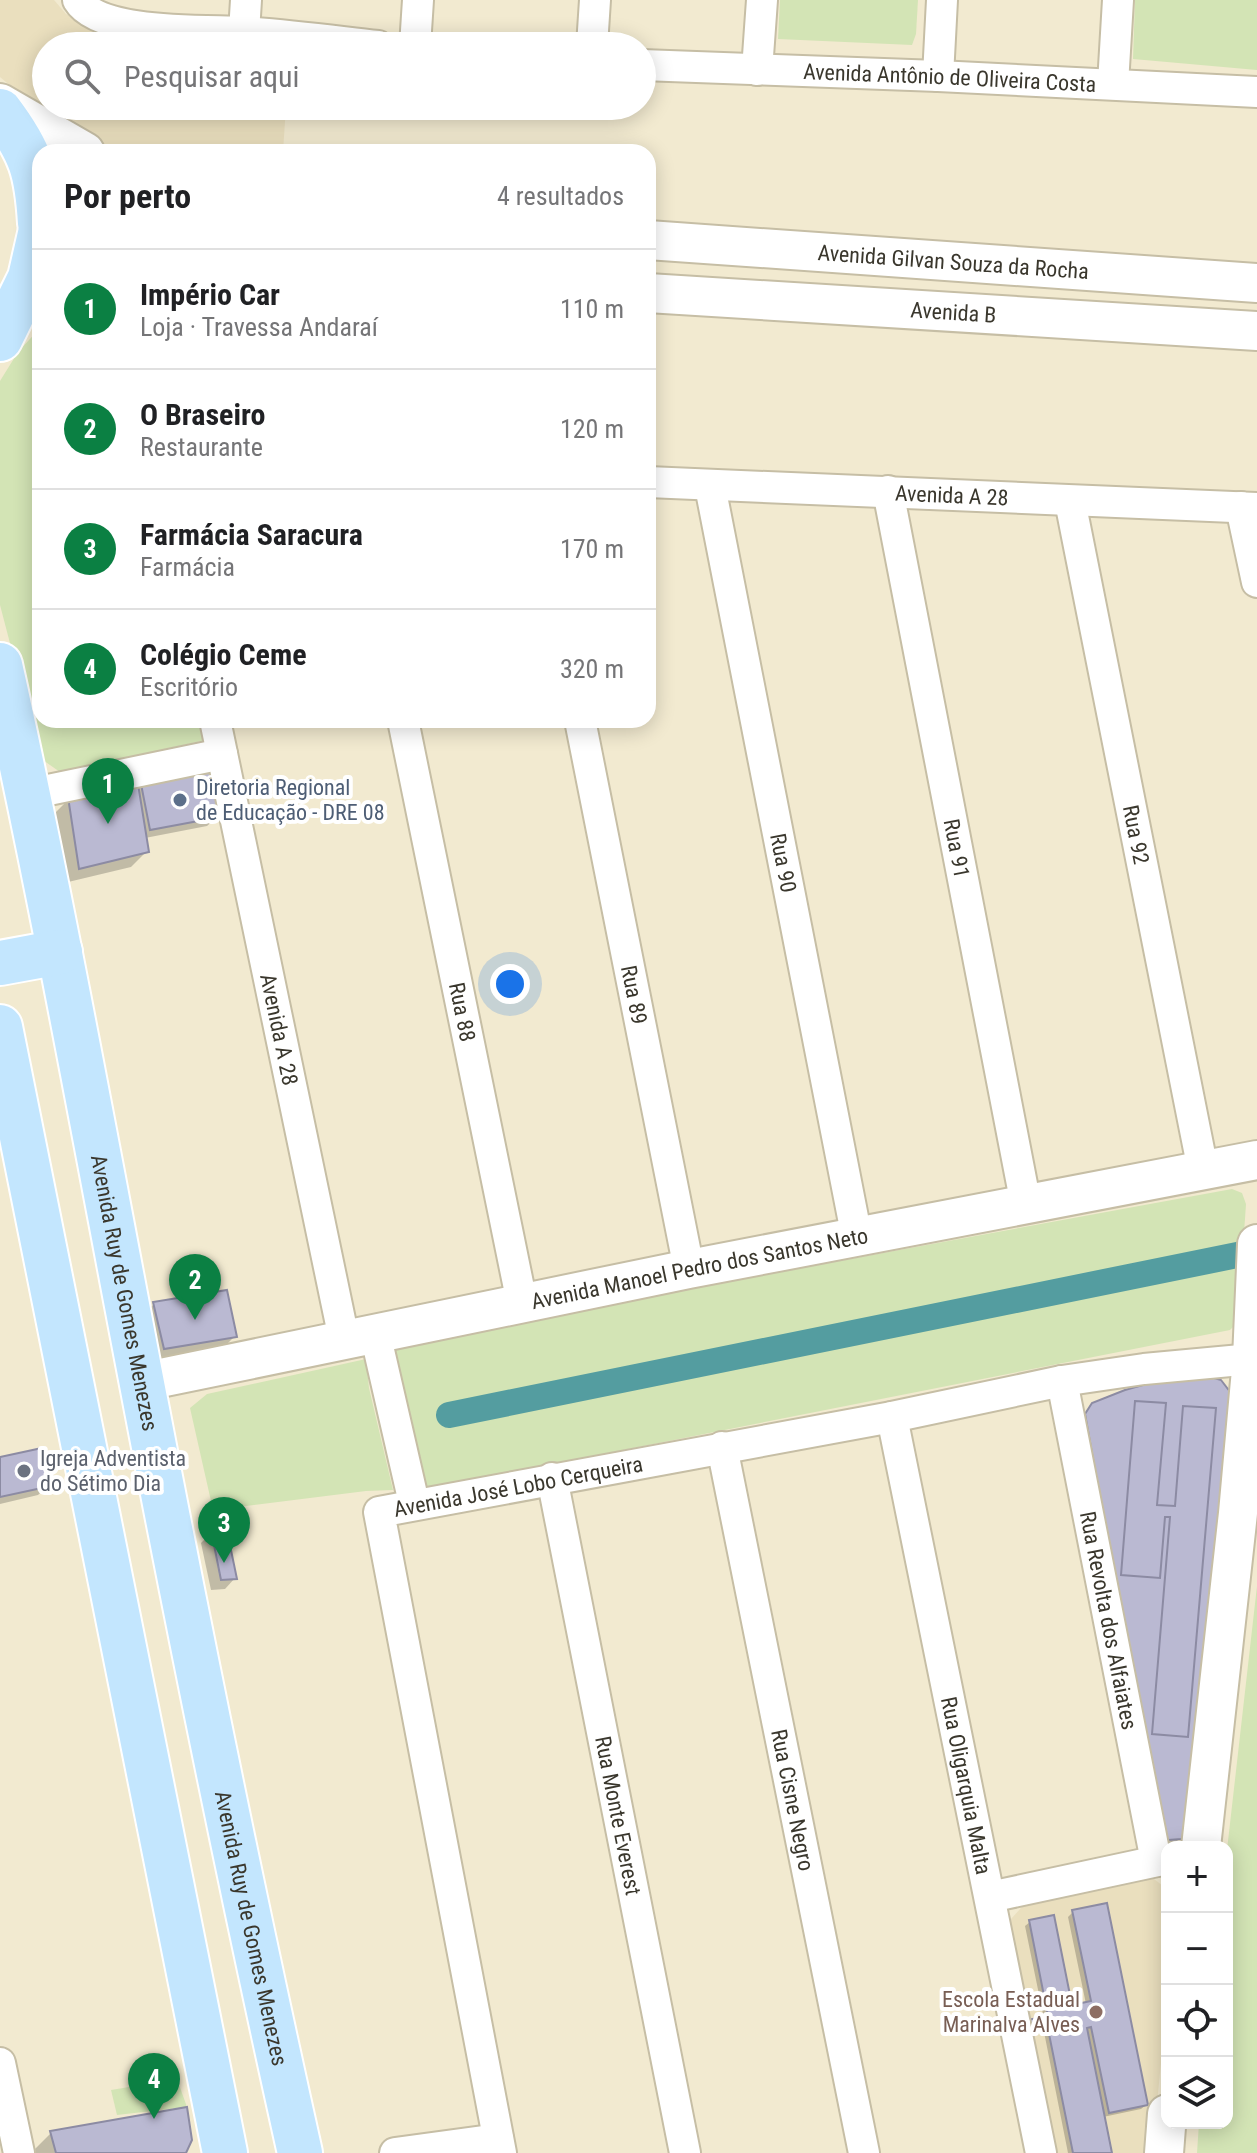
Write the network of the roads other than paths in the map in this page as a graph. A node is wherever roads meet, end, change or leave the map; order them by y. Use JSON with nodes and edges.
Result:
{"nodes":[{"id":1,"x":78,"y":0,"type":"edge"},
{"id":2,"x":246,"y":0,"type":"edge"},
{"id":3,"x":418,"y":0,"type":"edge"},
{"id":4,"x":595,"y":0,"type":"edge"},
{"id":5,"x":762,"y":0,"type":"edge"},
{"id":6,"x":942,"y":0,"type":"edge"},
{"id":7,"x":1118,"y":0,"type":"edge"},
{"id":8,"x":244,"y":32,"type":"joint"},
{"id":9,"x":416,"y":32,"type":"edge"},
{"id":10,"x":593,"y":32,"type":"edge"},
{"id":11,"x":656,"y":66,"type":"edge"},
{"id":12,"x":757,"y":70,"type":"junction"},
{"id":13,"x":938,"y":76,"type":"junction"},
{"id":14,"x":1113,"y":84,"type":"junction"},
{"id":15,"x":1257,"y":92,"type":"edge"},
{"id":16,"x":0,"y":103,"type":"edge"},
{"id":17,"x":0,"y":111,"type":"edge"},
{"id":18,"x":71,"y":144,"type":"edge"},
{"id":19,"x":32,"y":168,"type":"edge"},
{"id":20,"x":656,"y":241,"type":"edge"},
{"id":21,"x":32,"y":269,"type":"edge"},
{"id":22,"x":1257,"y":283,"type":"edge"},
{"id":23,"x":656,"y":293,"type":"edge"},
{"id":24,"x":32,"y":318,"type":"edge"},
{"id":25,"x":1257,"y":331,"type":"edge"},
{"id":26,"x":0,"y":340,"type":"edge"},
{"id":27,"x":656,"y":483,"type":"edge"},
{"id":28,"x":710,"y":486,"type":"junction"},
{"id":29,"x":888,"y":491,"type":"junction"},
{"id":30,"x":1070,"y":501,"type":"junction"},
{"id":31,"x":1249,"y":507,"type":"edge"},
{"id":32,"x":1257,"y":582,"type":"edge"},
{"id":33,"x":0,"y":665,"type":"edge"},
{"id":34,"x":217,"y":728,"type":"edge"},
{"id":35,"x":405,"y":728,"type":"edge"},
{"id":36,"x":582,"y":728,"type":"edge"},
{"id":37,"x":222,"y":754,"type":"junction"},
{"id":38,"x":29,"y":794,"type":"junction"},
{"id":39,"x":60,"y":952,"type":"junction"},
{"id":40,"x":0,"y":963,"type":"edge"},
{"id":41,"x":0,"y":1027,"type":"edge"},
{"id":42,"x":1257,"y":1160,"type":"edge"},
{"id":43,"x":1203,"y":1170,"type":"junction"},
{"id":44,"x":1026,"y":1205,"type":"junction"},
{"id":45,"x":857,"y":1238,"type":"junction"},
{"id":46,"x":1257,"y":1244,"type":"edge"},
{"id":47,"x":689,"y":1269,"type":"junction"},
{"id":48,"x":522,"y":1303,"type":"junction"},
{"id":49,"x":360,"y":1336,"type":"junction"},
{"id":50,"x":1252,"y":1359,"type":"junction"},
{"id":51,"x":1062,"y":1381,"type":"junction"},
{"id":52,"x":141,"y":1382,"type":"junction"},
{"id":53,"x":892,"y":1417,"type":"junction"},
{"id":54,"x":722,"y":1447,"type":"junction"},
{"id":55,"x":552,"y":1478,"type":"junction"},
{"id":56,"x":414,"y":1503,"type":"junction"},
{"id":57,"x":1202,"y":1841,"type":"edge"},
{"id":58,"x":1161,"y":1860,"type":"edge"},
{"id":59,"x":990,"y":1897,"type":"junction"},
{"id":60,"x":258,"y":1968,"type":"junction"},
{"id":61,"x":190,"y":1974,"type":"junction"},
{"id":62,"x":0,"y":2063,"type":"edge"},
{"id":63,"x":1166,"y":2129,"type":"edge"},
{"id":64,"x":499,"y":2146,"type":"edge"},
{"id":65,"x":19,"y":2153,"type":"edge"},
{"id":66,"x":225,"y":2153,"type":"edge"},
{"id":67,"x":300,"y":2153,"type":"edge"},
{"id":68,"x":395,"y":2153,"type":"edge"},
{"id":69,"x":685,"y":2153,"type":"edge"},
{"id":70,"x":864,"y":2153,"type":"edge"},
{"id":71,"x":1041,"y":2153,"type":"edge"},
{"id":72,"x":1164,"y":2153,"type":"edge"}],
"edges":[{"from":1,"to":8,"type":"street"},
{"from":2,"to":8,"type":"street"},
{"from":3,"to":9,"type":"street"},
{"from":4,"to":10,"type":"street"},
{"from":5,"to":12,"type":"street"},
{"from":6,"to":13,"type":"street"},
{"from":7,"to":14,"type":"street"},
{"from":11,"to":12,"type":"street","name":"Avenida Antônio de Oliveira Costa"},
{"from":12,"to":13,"type":"street","name":"Avenida Antônio de Oliveira Costa"},
{"from":13,"to":14,"type":"street","name":"Avenida Antônio de Oliveira Costa"},
{"from":14,"to":15,"type":"street","name":"Avenida Antônio de Oliveira Costa"},
{"from":16,"to":18,"type":"street"},
{"from":17,"to":19,"type":"main road"},
{"from":20,"to":22,"type":"street","name":"Avenida Gilvan Souza da Rocha"},
{"from":21,"to":26,"type":"main road"},
{"from":23,"to":25,"type":"street","name":"Avenida B"},
{"from":24,"to":26,"type":"street"},
{"from":27,"to":28,"type":"street","name":"Avenida A 28"},
{"from":28,"to":29,"type":"street","name":"Avenida A 28"},
{"from":28,"to":45,"type":"street","name":"Rua 90"},
{"from":29,"to":30,"type":"street","name":"Avenida A 28"},
{"from":29,"to":44,"type":"street","name":"Rua 91"},
{"from":30,"to":31,"type":"street","name":"Avenida A 28"},
{"from":30,"to":43,"type":"street","name":"Rua 92"},
{"from":31,"to":32,"type":"street"},
{"from":33,"to":38,"type":"main road","name":"Avenida Ruy de Gomes Menezes"},
{"from":34,"to":37,"type":"street","name":"Avenida A 28"},
{"from":35,"to":48,"type":"street","name":"Rua 88"},
{"from":36,"to":47,"type":"street","name":"Rua 89"},
{"from":37,"to":38,"type":"street"},
{"from":37,"to":49,"type":"street","name":"Avenida A 28"},
{"from":38,"to":39,"type":"main road","name":"Avenida Ruy de Gomes Menezes"},
{"from":39,"to":40,"type":"main road"},
{"from":39,"to":52,"type":"main road","name":"Avenida Ruy de Gomes Menezes"},
{"from":41,"to":61,"type":"main road"},
{"from":42,"to":43,"type":"street","name":"Avenida Manoel Pedro dos Santos Neto"},
{"from":43,"to":44,"type":"street","name":"Avenida Manoel Pedro dos Santos Neto"},
{"from":44,"to":45,"type":"street","name":"Avenida Manoel Pedro dos Santos Neto"},
{"from":45,"to":47,"type":"street","name":"Avenida Manoel Pedro dos Santos Neto"},
{"from":46,"to":50,"type":"street"},
{"from":47,"to":48,"type":"street","name":"Avenida Manoel Pedro dos Santos Neto"},
{"from":48,"to":49,"type":"street","name":"Avenida Manoel Pedro dos Santos Neto"},
{"from":49,"to":52,"type":"street","name":"Avenida Manoel Pedro dos Santos Neto"},
{"from":49,"to":56,"type":"street","name":"Avenida A 28"},
{"from":50,"to":51,"type":"street","name":"Avenida José Lobo Cerqueira"},
{"from":50,"to":57,"type":"street"},
{"from":51,"to":53,"type":"street","name":"Avenida José Lobo Cerqueira"},
{"from":51,"to":58,"type":"street","name":"Rua Revolta dos Alfaiates"},
{"from":52,"to":60,"type":"main road","name":"Avenida Ruy de Gomes Menezes"},
{"from":53,"to":54,"type":"street","name":"Avenida José Lobo Cerqueira"},
{"from":53,"to":59,"type":"street","name":"Rua Oligarquia Malta"},
{"from":54,"to":55,"type":"street","name":"Avenida José Lobo Cerqueira"},
{"from":54,"to":70,"type":"street","name":"Rua Cisne Negro"},
{"from":55,"to":56,"type":"street","name":"Avenida José Lobo Cerqueira"},
{"from":55,"to":69,"type":"street","name":"Rua Monte Everest"},
{"from":56,"to":64,"type":"street","name":"Avenida José Lobo Cerqueira"},
{"from":58,"to":59,"type":"street"},
{"from":59,"to":71,"type":"street","name":"Rua Oligarquia Malta"},
{"from":60,"to":61,"type":"main road"},
{"from":60,"to":67,"type":"main road","name":"Avenida Ruy de Gomes Menezes"},
{"from":61,"to":66,"type":"main road"},
{"from":62,"to":65,"type":"street"},
{"from":63,"to":72,"type":"street"},
{"from":64,"to":68,"type":"street"}]}
